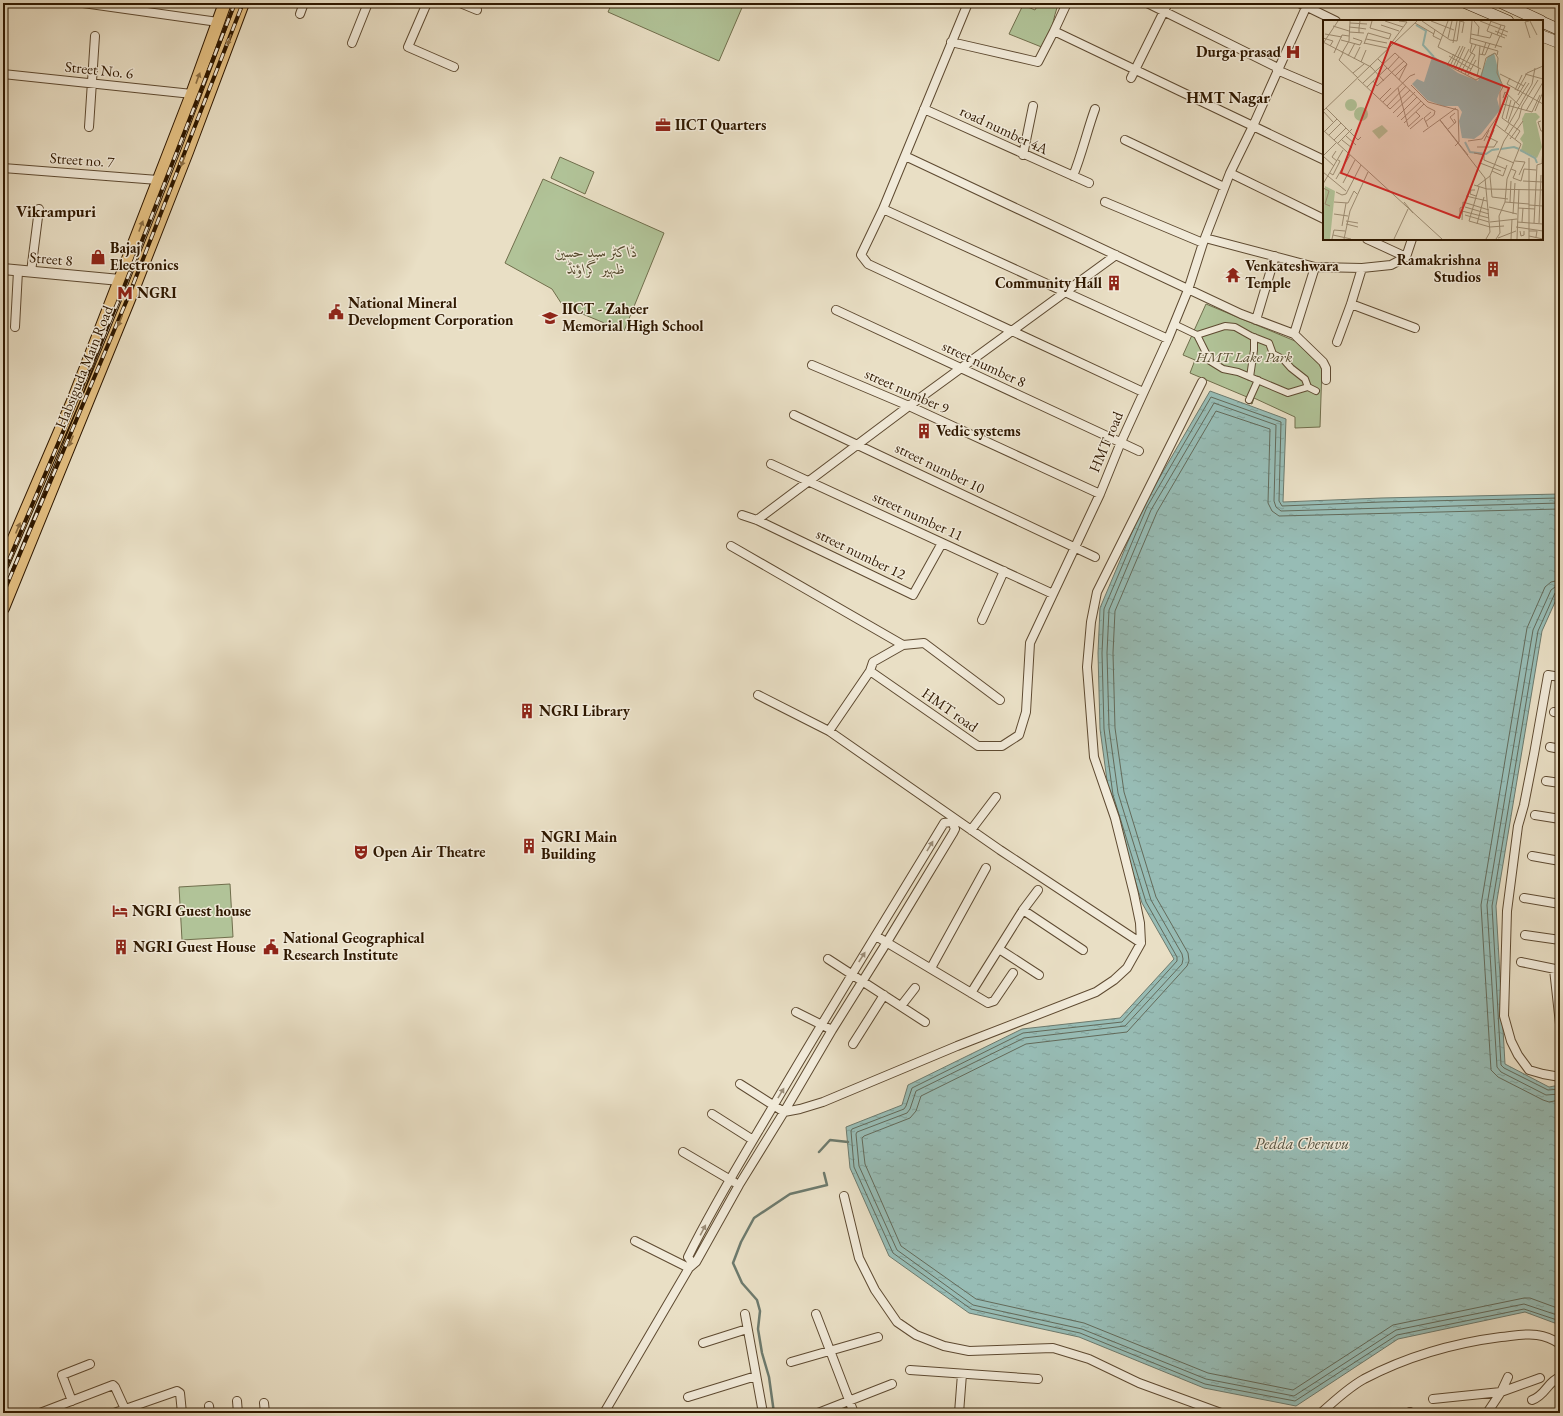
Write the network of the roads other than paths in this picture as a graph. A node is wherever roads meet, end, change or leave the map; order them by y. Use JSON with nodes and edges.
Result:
{"nodes":[{"id":1,"x":83,"y":3,"type":"edge"},
{"id":2,"x":225,"y":3,"type":"edge"},
{"id":3,"x":243,"y":3,"type":"edge"},
{"id":4,"x":304,"y":3,"type":"edge"},
{"id":5,"x":368,"y":3,"type":"edge"},
{"id":6,"x":427,"y":3,"type":"edge"},
{"id":7,"x":460,"y":3,"type":"edge"},
{"id":8,"x":968,"y":3,"type":"edge"},
{"id":9,"x":1067,"y":3,"type":"edge"},
{"id":10,"x":1147,"y":3,"type":"edge"},
{"id":11,"x":1168,"y":3,"type":"edge"},
{"id":12,"x":1466,"y":3,"type":"edge"},
{"id":13,"x":1502,"y":3,"type":"edge"},
{"id":14,"x":1305,"y":4,"type":"edge"},
{"id":15,"x":477,"y":10,"type":"dead end"},
{"id":16,"x":1164,"y":12,"type":"junction"},
{"id":17,"x":300,"y":14,"type":"dead end"},
{"id":18,"x":1334,"y":20,"type":"edge"},
{"id":19,"x":1506,"y":20,"type":"edge"},
{"id":20,"x":1539,"y":20,"type":"edge"},
{"id":21,"x":218,"y":22,"type":"junction"},
{"id":22,"x":1543,"y":22,"type":"edge"},
{"id":23,"x":1560,"y":30,"type":"edge"},
{"id":24,"x":1054,"y":31,"type":"junction"},
{"id":25,"x":95,"y":36,"type":"dead end"},
{"id":26,"x":1543,"y":36,"type":"edge"},
{"id":27,"x":951,"y":42,"type":"junction"},
{"id":28,"x":352,"y":43,"type":"dead end"},
{"id":29,"x":1560,"y":44,"type":"edge"},
{"id":30,"x":454,"y":66,"type":"dead end"},
{"id":31,"x":1278,"y":69,"type":"junction"},
{"id":32,"x":1135,"y":70,"type":"junction"},
{"id":33,"x":3,"y":74,"type":"edge"},
{"id":34,"x":1131,"y":78,"type":"dead end"},
{"id":35,"x":92,"y":83,"type":"junction"},
{"id":36,"x":1323,"y":90,"type":"edge"},
{"id":37,"x":192,"y":94,"type":"junction"},
{"id":38,"x":1033,"y":106,"type":"dead end"},
{"id":39,"x":924,"y":109,"type":"junction"},
{"id":40,"x":1096,"y":109,"type":"dead end"},
{"id":41,"x":1252,"y":126,"type":"junction"},
{"id":42,"x":89,"y":127,"type":"dead end"},
{"id":43,"x":1125,"y":140,"type":"dead end"},
{"id":44,"x":1024,"y":155,"type":"junction"},
{"id":45,"x":905,"y":156,"type":"junction"},
{"id":46,"x":1323,"y":160,"type":"edge"},
{"id":47,"x":3,"y":168,"type":"edge"},
{"id":48,"x":1230,"y":173,"type":"junction"},
{"id":49,"x":1073,"y":176,"type":"junction"},
{"id":50,"x":158,"y":180,"type":"junction"},
{"id":51,"x":1089,"y":183,"type":"dead end"},
{"id":52,"x":1224,"y":187,"type":"junction"},
{"id":53,"x":1105,"y":202,"type":"dead end"},
{"id":54,"x":39,"y":209,"type":"dead end"},
{"id":55,"x":883,"y":209,"type":"junction"},
{"id":56,"x":1323,"y":218,"type":"edge"},
{"id":57,"x":1369,"y":240,"type":"edge"},
{"id":58,"x":1412,"y":240,"type":"edge"},
{"id":59,"x":1204,"y":241,"type":"junction"},
{"id":60,"x":1116,"y":256,"type":"junction"},
{"id":61,"x":1275,"y":256,"type":"junction"},
{"id":62,"x":1406,"y":258,"type":"junction"},
{"id":63,"x":1315,"y":267,"type":"junction"},
{"id":64,"x":1362,"y":268,"type":"junction"},
{"id":65,"x":3,"y":269,"type":"edge"},
{"id":66,"x":18,"y":271,"type":"junction"},
{"id":67,"x":31,"y":272,"type":"junction"},
{"id":68,"x":120,"y":280,"type":"junction"},
{"id":69,"x":1188,"y":290,"type":"junction"},
{"id":70,"x":1067,"y":292,"type":"junction"},
{"id":71,"x":1351,"y":304,"type":"junction"},
{"id":72,"x":836,"y":310,"type":"dead end"},
{"id":73,"x":1256,"y":320,"type":"junction"},
{"id":74,"x":1174,"y":324,"type":"junction"},
{"id":75,"x":15,"y":327,"type":"dead end"},
{"id":76,"x":1415,"y":328,"type":"dead end"},
{"id":77,"x":1012,"y":330,"type":"junction"},
{"id":78,"x":1197,"y":334,"type":"junction"},
{"id":79,"x":1294,"y":334,"type":"junction"},
{"id":80,"x":1254,"y":337,"type":"junction"},
{"id":81,"x":1168,"y":339,"type":"junction"},
{"id":82,"x":1337,"y":342,"type":"dead end"},
{"id":83,"x":812,"y":365,"type":"dead end"},
{"id":84,"x":961,"y":369,"type":"junction"},
{"id":85,"x":1250,"y":376,"type":"junction"},
{"id":86,"x":1258,"y":380,"type":"junction"},
{"id":87,"x":1326,"y":380,"type":"dead end"},
{"id":88,"x":1202,"y":382,"type":"dead end"},
{"id":89,"x":1308,"y":387,"type":"junction"},
{"id":90,"x":1316,"y":391,"type":"dead end"},
{"id":91,"x":1144,"y":392,"type":"junction"},
{"id":92,"x":1249,"y":400,"type":"dead end"},
{"id":93,"x":909,"y":406,"type":"junction"},
{"id":94,"x":794,"y":415,"type":"dead end"},
{"id":95,"x":1121,"y":442,"type":"junction"},
{"id":96,"x":858,"y":444,"type":"junction"},
{"id":97,"x":1139,"y":451,"type":"dead end"},
{"id":98,"x":771,"y":464,"type":"dead end"},
{"id":99,"x":809,"y":481,"type":"junction"},
{"id":100,"x":1100,"y":494,"type":"junction"},
{"id":101,"x":742,"y":515,"type":"dead end"},
{"id":102,"x":757,"y":520,"type":"junction"},
{"id":103,"x":942,"y":543,"type":"junction"},
{"id":104,"x":731,"y":546,"type":"dead end"},
{"id":105,"x":1074,"y":548,"type":"junction"},
{"id":106,"x":1095,"y":557,"type":"dead end"},
{"id":107,"x":3,"y":564,"type":"edge"},
{"id":108,"x":1004,"y":571,"type":"junction"},
{"id":109,"x":1053,"y":594,"type":"junction"},
{"id":110,"x":3,"y":608,"type":"edge"},
{"id":111,"x":982,"y":620,"type":"dead end"},
{"id":112,"x":903,"y":645,"type":"junction"},
{"id":113,"x":870,"y":671,"type":"junction"},
{"id":114,"x":1560,"y":677,"type":"edge"},
{"id":115,"x":758,"y":695,"type":"dead end"},
{"id":116,"x":1000,"y":700,"type":"dead end"},
{"id":117,"x":829,"y":731,"type":"junction"},
{"id":118,"x":1550,"y":747,"type":"dead end"},
{"id":119,"x":1560,"y":749,"type":"edge"},
{"id":120,"x":1546,"y":781,"type":"dead end"},
{"id":121,"x":1560,"y":784,"type":"edge"},
{"id":122,"x":996,"y":797,"type":"dead end"},
{"id":123,"x":1535,"y":815,"type":"dead end"},
{"id":124,"x":1560,"y":819,"type":"edge"},
{"id":125,"x":971,"y":830,"type":"junction"},
{"id":126,"x":1532,"y":856,"type":"dead end"},
{"id":127,"x":922,"y":860,"type":"junction"},
{"id":128,"x":1560,"y":861,"type":"edge"},
{"id":129,"x":933,"y":866,"type":"junction"},
{"id":130,"x":986,"y":868,"type":"dead end"},
{"id":131,"x":1038,"y":890,"type":"dead end"},
{"id":132,"x":1524,"y":898,"type":"dead end"},
{"id":133,"x":1560,"y":904,"type":"edge"},
{"id":134,"x":1023,"y":910,"type":"junction"},
{"id":135,"x":1525,"y":934,"type":"dead end"},
{"id":136,"x":876,"y":936,"type":"junction"},
{"id":137,"x":1560,"y":940,"type":"edge"},
{"id":138,"x":888,"y":942,"type":"junction"},
{"id":139,"x":1141,"y":943,"type":"junction"},
{"id":140,"x":999,"y":949,"type":"junction"},
{"id":141,"x":1083,"y":950,"type":"dead end"},
{"id":142,"x":828,"y":959,"type":"dead end"},
{"id":143,"x":1521,"y":962,"type":"dead end"},
{"id":144,"x":931,"y":968,"type":"junction"},
{"id":145,"x":1557,"y":969,"type":"edge"},
{"id":146,"x":1013,"y":973,"type":"dead end"},
{"id":147,"x":851,"y":974,"type":"junction"},
{"id":148,"x":1039,"y":975,"type":"dead end"},
{"id":149,"x":862,"y":981,"type":"junction"},
{"id":150,"x":915,"y":988,"type":"dead end"},
{"id":151,"x":971,"y":993,"type":"junction"},
{"id":152,"x":884,"y":995,"type":"junction"},
{"id":153,"x":901,"y":1006,"type":"junction"},
{"id":154,"x":796,"y":1012,"type":"dead end"},
{"id":155,"x":925,"y":1022,"type":"dead end"},
{"id":156,"x":1560,"y":1024,"type":"edge"},
{"id":157,"x":821,"y":1025,"type":"junction"},
{"id":158,"x":832,"y":1030,"type":"junction"},
{"id":159,"x":853,"y":1044,"type":"dead end"},
{"id":160,"x":1560,"y":1077,"type":"edge"},
{"id":161,"x":740,"y":1084,"type":"dead end"},
{"id":162,"x":774,"y":1105,"type":"junction"},
{"id":163,"x":784,"y":1112,"type":"junction"},
{"id":164,"x":712,"y":1114,"type":"dead end"},
{"id":165,"x":753,"y":1140,"type":"junction"},
{"id":166,"x":683,"y":1152,"type":"dead end"},
{"id":167,"x":730,"y":1179,"type":"junction"},
{"id":168,"x":739,"y":1185,"type":"junction"},
{"id":169,"x":844,"y":1196,"type":"dead end"},
{"id":170,"x":635,"y":1241,"type":"dead end"},
{"id":171,"x":691,"y":1266,"type":"junction"},
{"id":172,"x":745,"y":1314,"type":"dead end"},
{"id":173,"x":816,"y":1314,"type":"dead end"},
{"id":174,"x":747,"y":1329,"type":"junction"},
{"id":175,"x":878,"y":1337,"type":"dead end"},
{"id":176,"x":703,"y":1343,"type":"dead end"},
{"id":177,"x":1560,"y":1344,"type":"edge"},
{"id":178,"x":830,"y":1351,"type":"junction"},
{"id":179,"x":791,"y":1362,"type":"dead end"},
{"id":180,"x":90,"y":1364,"type":"dead end"},
{"id":181,"x":910,"y":1370,"type":"dead end"},
{"id":182,"x":962,"y":1374,"type":"junction"},
{"id":183,"x":756,"y":1376,"type":"junction"},
{"id":184,"x":1508,"y":1376,"type":"dead end"},
{"id":185,"x":1560,"y":1377,"type":"edge"},
{"id":186,"x":1540,"y":1378,"type":"dead end"},
{"id":187,"x":1038,"y":1380,"type":"dead end"},
{"id":188,"x":892,"y":1384,"type":"dead end"},
{"id":189,"x":1501,"y":1392,"type":"junction"},
{"id":190,"x":688,"y":1397,"type":"dead end"},
{"id":191,"x":1433,"y":1399,"type":"dead end"},
{"id":192,"x":1532,"y":1400,"type":"dead end"},
{"id":193,"x":72,"y":1401,"type":"junction"},
{"id":194,"x":850,"y":1401,"type":"junction"},
{"id":195,"x":237,"y":1402,"type":"dead end"},
{"id":196,"x":264,"y":1403,"type":"dead end"},
{"id":197,"x":125,"y":1409,"type":"junction"},
{"id":198,"x":40,"y":1413,"type":"edge"},
{"id":199,"x":114,"y":1413,"type":"edge"},
{"id":200,"x":182,"y":1413,"type":"edge"},
{"id":201,"x":238,"y":1413,"type":"edge"},
{"id":202,"x":265,"y":1413,"type":"edge"},
{"id":203,"x":604,"y":1413,"type":"edge"},
{"id":204,"x":763,"y":1413,"type":"edge"},
{"id":205,"x":818,"y":1413,"type":"edge"},
{"id":206,"x":854,"y":1413,"type":"edge"},
{"id":207,"x":959,"y":1413,"type":"edge"},
{"id":208,"x":1221,"y":1413,"type":"edge"},
{"id":209,"x":1321,"y":1413,"type":"edge"},
{"id":210,"x":1487,"y":1413,"type":"edge"}],
"edges":[{"from":1,"to":21,"type":"street"},
{"from":2,"to":21,"type":"main road","name":"Habsiguda Main Road"},
{"from":3,"to":110,"type":"main road","name":"Habsiguda Main Road","one_way":true},
{"from":4,"to":17,"type":"street"},
{"from":5,"to":28,"type":"street"},
{"from":6,"to":30,"type":"street"},
{"from":7,"to":15,"type":"street"},
{"from":8,"to":27,"type":"street"},
{"from":9,"to":24,"type":"street"},
{"from":10,"to":16,"type":"street"},
{"from":11,"to":16,"type":"street"},
{"from":12,"to":19,"type":"main road"},
{"from":13,"to":20,"type":"main road"},
{"from":14,"to":18,"type":"street"},
{"from":14,"to":31,"type":"street","name":"HMT road"},
{"from":16,"to":31,"type":"street"},
{"from":16,"to":32,"type":"street"},
{"from":37,"to":21,"type":"main road","name":"Habsiguda Main Road","one_way":true},
{"from":22,"to":23,"type":"main road"},
{"from":24,"to":27,"type":"street"},
{"from":24,"to":32,"type":"street"},
{"from":25,"to":35,"type":"street"},
{"from":26,"to":29,"type":"main road"},
{"from":27,"to":39,"type":"street"},
{"from":31,"to":36,"type":"street"},
{"from":31,"to":41,"type":"street","name":"HMT road"},
{"from":32,"to":34,"type":"street"},
{"from":32,"to":41,"type":"street"},
{"from":33,"to":35,"type":"street","name":"Street No. 6"},
{"from":35,"to":37,"type":"street","name":"Street No. 6"},
{"from":35,"to":42,"type":"street"},
{"from":37,"to":50,"type":"main road","name":"Habsiguda Main Road"},
{"from":38,"to":44,"type":"street"},
{"from":39,"to":44,"type":"street","name":"road number 4A"},
{"from":39,"to":45,"type":"street"},
{"from":40,"to":49,"type":"street"},
{"from":41,"to":46,"type":"street"},
{"from":41,"to":48,"type":"street","name":"HMT road"},
{"from":43,"to":52,"type":"street"},
{"from":44,"to":49,"type":"street","name":"road number 4A"},
{"from":45,"to":55,"type":"street"},
{"from":45,"to":60,"type":"street"},
{"from":47,"to":50,"type":"street","name":"Street no. 7"},
{"from":48,"to":52,"type":"street","name":"HMT road"},
{"from":48,"to":56,"type":"street"},
{"from":49,"to":51,"type":"street","name":"road number 4A"},
{"from":68,"to":50,"type":"main road","name":"Habsiguda Main Road","one_way":true},
{"from":52,"to":59,"type":"street","name":"HMT road"},
{"from":53,"to":59,"type":"street"},
{"from":54,"to":67,"type":"street"},
{"from":55,"to":70,"type":"street"},
{"from":55,"to":77,"type":"street"},
{"from":57,"to":62,"type":"street"},
{"from":58,"to":62,"type":"street"},
{"from":59,"to":61,"type":"street"},
{"from":59,"to":69,"type":"street","name":"HMT road"},
{"from":60,"to":69,"type":"street"},
{"from":60,"to":70,"type":"street"},
{"from":61,"to":63,"type":"street"},
{"from":61,"to":73,"type":"street"},
{"from":62,"to":64,"type":"street"},
{"from":63,"to":64,"type":"street"},
{"from":63,"to":79,"type":"street"},
{"from":64,"to":71,"type":"street"},
{"from":65,"to":66,"type":"street","name":"Street 8"},
{"from":66,"to":67,"type":"street","name":"Street 8"},
{"from":66,"to":75,"type":"street"},
{"from":67,"to":68,"type":"street","name":"Street 8"},
{"from":107,"to":68,"type":"main road","name":"Habsiguda Main Road","one_way":true},
{"from":69,"to":73,"type":"street"},
{"from":69,"to":74,"type":"street","name":"HMT road"},
{"from":70,"to":77,"type":"street"},
{"from":70,"to":81,"type":"street"},
{"from":71,"to":76,"type":"street"},
{"from":71,"to":82,"type":"street"},
{"from":72,"to":84,"type":"street","name":"street number 8"},
{"from":73,"to":79,"type":"street"},
{"from":74,"to":78,"type":"street"},
{"from":74,"to":81,"type":"street","name":"HMT road"},
{"from":77,"to":84,"type":"street"},
{"from":77,"to":91,"type":"street"},
{"from":78,"to":80,"type":"street"},
{"from":78,"to":85,"type":"street"},
{"from":79,"to":87,"type":"street"},
{"from":80,"to":85,"type":"street"},
{"from":80,"to":89,"type":"street"},
{"from":81,"to":91,"type":"street","name":"HMT road"},
{"from":83,"to":93,"type":"street","name":"street number 9"},
{"from":84,"to":93,"type":"street"},
{"from":84,"to":95,"type":"street","name":"street number 8"},
{"from":85,"to":86,"type":"street"},
{"from":86,"to":89,"type":"street"},
{"from":86,"to":92,"type":"street"},
{"from":88,"to":139,"type":"street"},
{"from":89,"to":90,"type":"street"},
{"from":91,"to":95,"type":"street","name":"HMT road"},
{"from":93,"to":96,"type":"street"},
{"from":93,"to":100,"type":"street","name":"street number 9"},
{"from":94,"to":96,"type":"street","name":"street number 10"},
{"from":95,"to":97,"type":"street","name":"street number 8"},
{"from":95,"to":100,"type":"street","name":"HMT road"},
{"from":96,"to":99,"type":"street"},
{"from":96,"to":105,"type":"street","name":"street number 10"},
{"from":98,"to":99,"type":"street","name":"street number 11"},
{"from":99,"to":102,"type":"street"},
{"from":99,"to":103,"type":"street","name":"street number 11"},
{"from":100,"to":105,"type":"street","name":"HMT road"},
{"from":101,"to":102,"type":"street","name":"street number 12"},
{"from":102,"to":103,"type":"street","name":"street number 12"},
{"from":103,"to":108,"type":"street","name":"street number 11"},
{"from":104,"to":112,"type":"street"},
{"from":105,"to":106,"type":"street","name":"street number 10"},
{"from":105,"to":109,"type":"street","name":"HMT road"},
{"from":108,"to":109,"type":"street","name":"street number 11"},
{"from":108,"to":111,"type":"street"},
{"from":109,"to":113,"type":"street","name":"HMT road"},
{"from":112,"to":113,"type":"street"},
{"from":112,"to":116,"type":"street"},
{"from":113,"to":117,"type":"street"},
{"from":114,"to":160,"type":"street"},
{"from":115,"to":117,"type":"street"},
{"from":117,"to":125,"type":"street"},
{"from":118,"to":119,"type":"street"},
{"from":120,"to":121,"type":"street"},
{"from":122,"to":125,"type":"street"},
{"from":123,"to":124,"type":"street"},
{"from":125,"to":139,"type":"street"},
{"from":126,"to":128,"type":"street"},
{"from":127,"to":129,"type":"street"},
{"from":127,"to":129,"type":"street","one_way":true},
{"from":127,"to":136,"type":"street"},
{"from":129,"to":138,"type":"street"},
{"from":130,"to":144,"type":"street"},
{"from":131,"to":134,"type":"street"},
{"from":132,"to":133,"type":"street"},
{"from":134,"to":140,"type":"street"},
{"from":134,"to":141,"type":"street"},
{"from":135,"to":137,"type":"street"},
{"from":136,"to":138,"type":"street"},
{"from":147,"to":136,"type":"street","one_way":true},
{"from":138,"to":144,"type":"street"},
{"from":138,"to":149,"type":"street"},
{"from":139,"to":163,"type":"street"},
{"from":140,"to":148,"type":"street"},
{"from":140,"to":151,"type":"street"},
{"from":142,"to":147,"type":"street"},
{"from":143,"to":145,"type":"street"},
{"from":144,"to":151,"type":"street"},
{"from":145,"to":156,"type":"street"},
{"from":146,"to":151,"type":"street"},
{"from":147,"to":149,"type":"street"},
{"from":147,"to":157,"type":"street"},
{"from":149,"to":152,"type":"street"},
{"from":149,"to":158,"type":"street"},
{"from":150,"to":153,"type":"street"},
{"from":152,"to":153,"type":"street"},
{"from":152,"to":159,"type":"street"},
{"from":153,"to":155,"type":"street"},
{"from":154,"to":157,"type":"street"},
{"from":157,"to":158,"type":"street"},
{"from":162,"to":157,"type":"street","one_way":true},
{"from":158,"to":163,"type":"street"},
{"from":161,"to":162,"type":"street"},
{"from":162,"to":163,"type":"street"},
{"from":162,"to":165,"type":"street"},
{"from":163,"to":168,"type":"street"},
{"from":164,"to":165,"type":"street"},
{"from":165,"to":167,"type":"street"},
{"from":166,"to":167,"type":"street"},
{"from":167,"to":168,"type":"street"},
{"from":171,"to":167,"type":"street","one_way":true},
{"from":168,"to":171,"type":"street"},
{"from":169,"to":208,"type":"street"},
{"from":170,"to":171,"type":"street"},
{"from":171,"to":203,"type":"street"},
{"from":172,"to":174,"type":"street"},
{"from":173,"to":178,"type":"street"},
{"from":174,"to":176,"type":"street"},
{"from":174,"to":183,"type":"street"},
{"from":175,"to":178,"type":"street"},
{"from":177,"to":209,"type":"street"},
{"from":178,"to":179,"type":"street"},
{"from":178,"to":194,"type":"street"},
{"from":180,"to":193,"type":"street"},
{"from":181,"to":182,"type":"street"},
{"from":182,"to":187,"type":"street"},
{"from":182,"to":207,"type":"street"},
{"from":183,"to":190,"type":"street"},
{"from":183,"to":204,"type":"street"},
{"from":184,"to":189,"type":"street"},
{"from":185,"to":192,"type":"street"},
{"from":186,"to":189,"type":"street"},
{"from":188,"to":194,"type":"street"},
{"from":189,"to":191,"type":"street"},
{"from":189,"to":210,"type":"street"},
{"from":193,"to":197,"type":"street"},
{"from":193,"to":198,"type":"street"},
{"from":194,"to":205,"type":"street"},
{"from":194,"to":206,"type":"street"},
{"from":195,"to":201,"type":"street"},
{"from":196,"to":202,"type":"street"},
{"from":197,"to":199,"type":"street"},
{"from":197,"to":200,"type":"street"}]}
